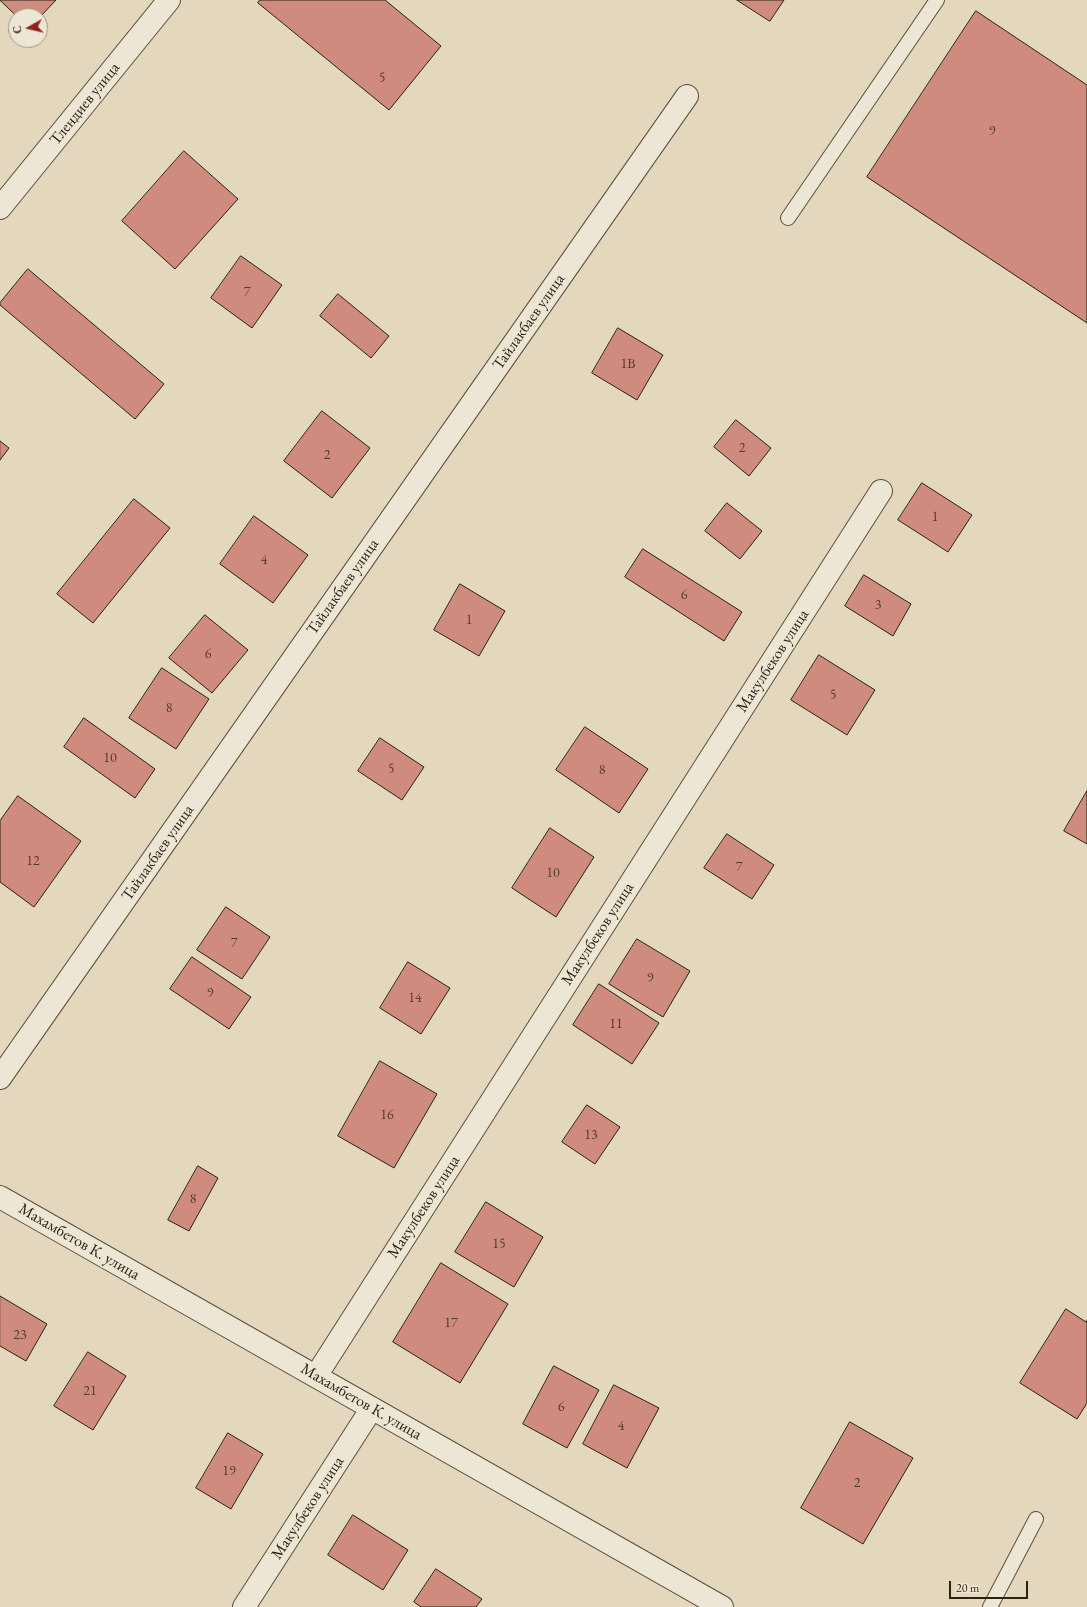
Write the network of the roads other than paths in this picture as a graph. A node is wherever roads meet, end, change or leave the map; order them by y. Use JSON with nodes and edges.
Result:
{"nodes":[{"id":1,"x":170,"y":0,"type":"edge"},
{"id":2,"x":937,"y":0,"type":"edge"},
{"id":3,"x":686,"y":96,"type":"dead end"},
{"id":4,"x":0,"y":208,"type":"edge"},
{"id":5,"x":788,"y":218,"type":"dead end"},
{"id":6,"x":881,"y":492,"type":"dead end"},
{"id":7,"x":0,"y":1078,"type":"edge"},
{"id":8,"x":0,"y":1198,"type":"edge"},
{"id":9,"x":316,"y":1376,"type":"junction"},
{"id":10,"x":372,"y":1408,"type":"junction"},
{"id":11,"x":1036,"y":1519,"type":"dead end"},
{"id":12,"x":244,"y":1607,"type":"edge"},
{"id":13,"x":722,"y":1607,"type":"edge"},
{"id":14,"x":990,"y":1607,"type":"edge"}],
"edges":[{"from":1,"to":4,"type":"street","name":"Тлендиев улица"},
{"from":2,"to":5,"type":"lane"},
{"from":3,"to":7,"type":"street","name":"Тайлакбаев улица"},
{"from":6,"to":9,"type":"street","name":"Макулбеков улица"},
{"from":8,"to":9,"type":"street","name":"Махамбетов К. улица"},
{"from":9,"to":10,"type":"street","name":"Махамбетов К. улица"},
{"from":10,"to":12,"type":"street","name":"Макулбеков улица"},
{"from":10,"to":13,"type":"street","name":"Махамбетов К. улица"},
{"from":11,"to":14,"type":"lane"}]}
